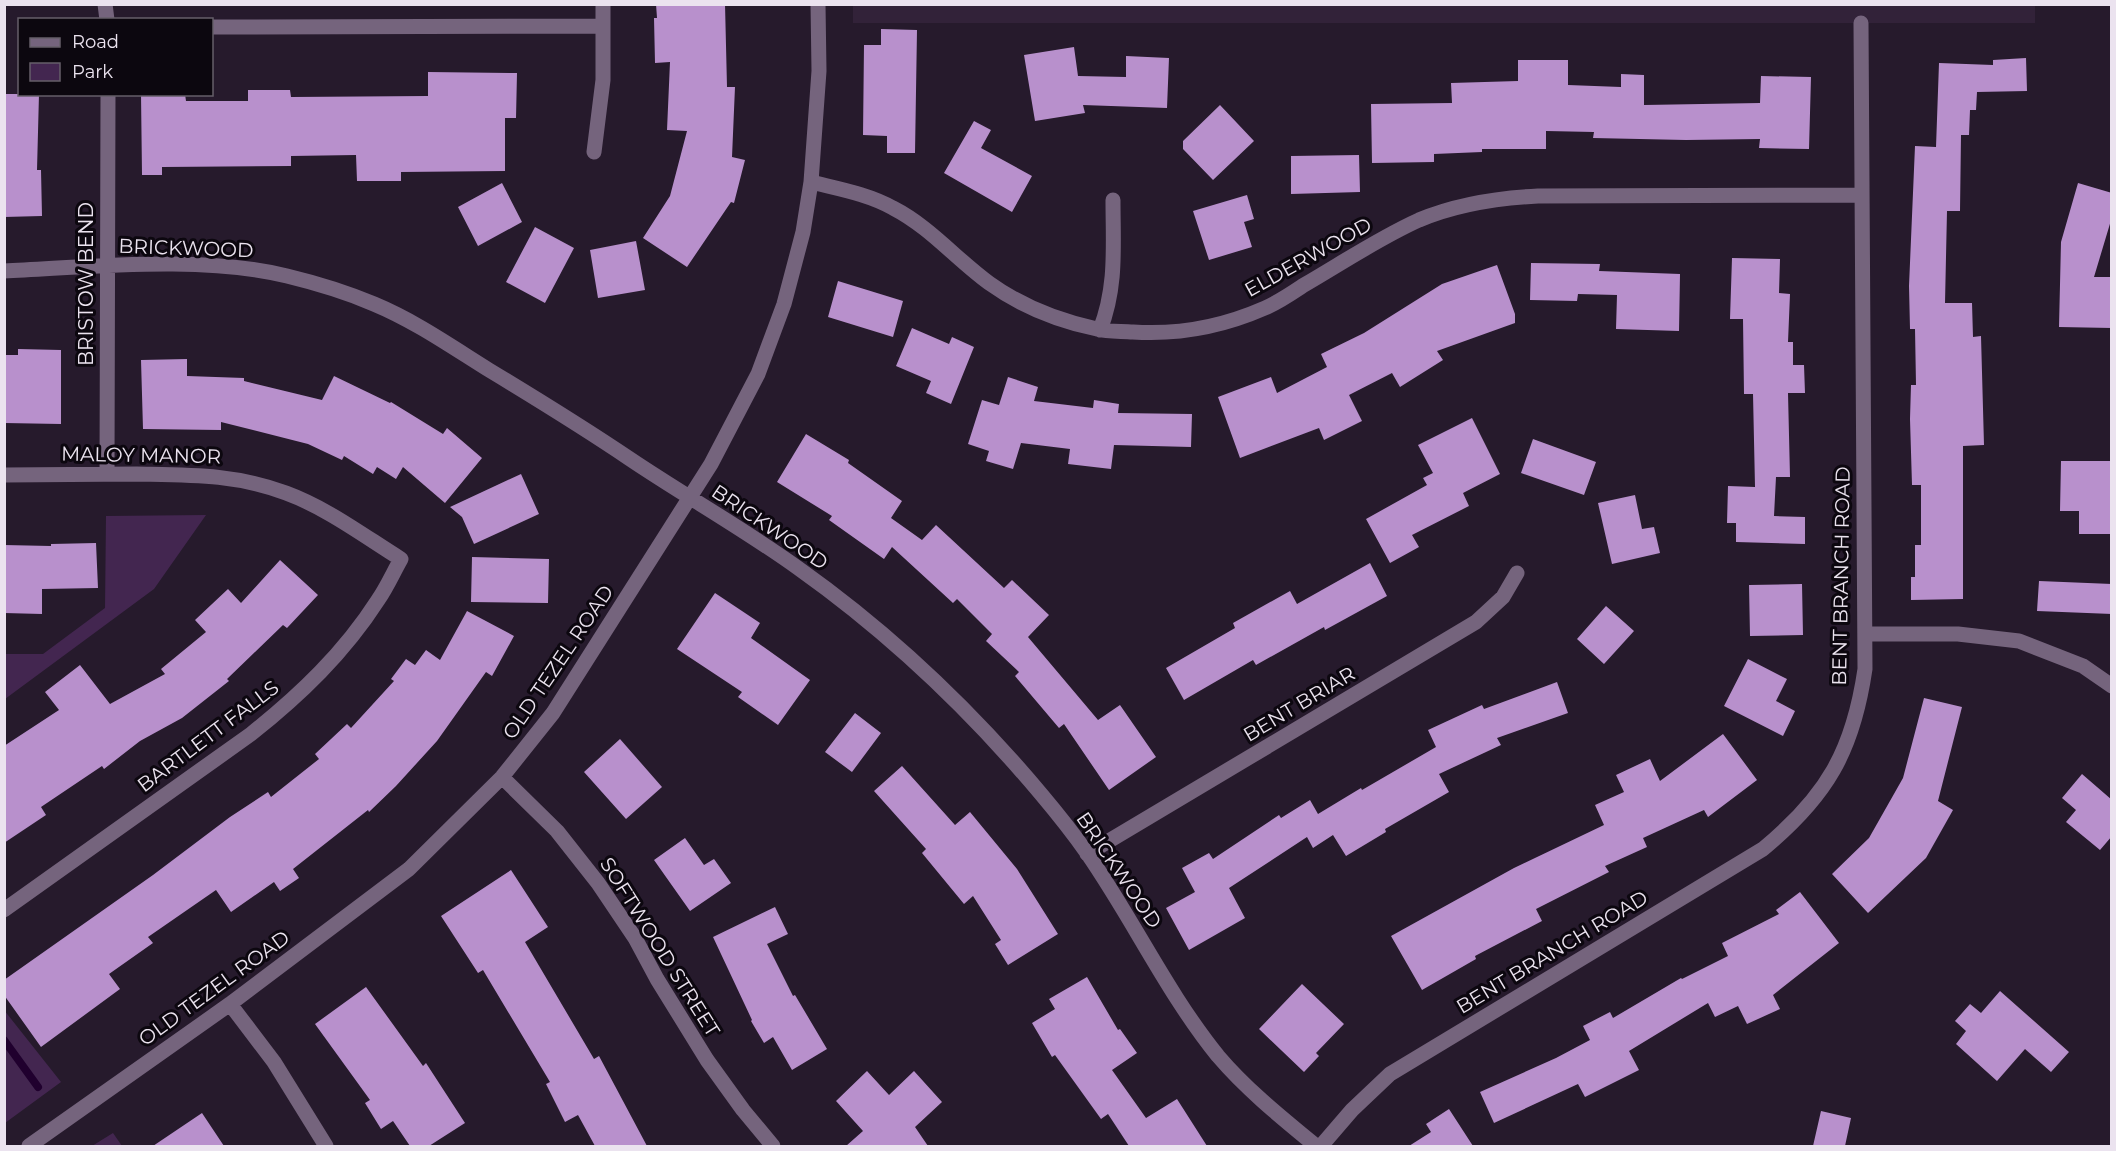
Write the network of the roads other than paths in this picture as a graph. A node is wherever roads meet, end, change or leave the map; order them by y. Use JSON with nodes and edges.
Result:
{"nodes":[{"id":1,"x":603,"y":4,"type":"edge"},
{"id":2,"x":818,"y":4,"type":"edge"},
{"id":3,"x":1861,"y":23,"type":"dead end"},
{"id":4,"x":603,"y":26,"type":"junction"},
{"id":5,"x":213,"y":27,"type":"edge"},
{"id":6,"x":108,"y":96,"type":"edge"},
{"id":7,"x":594,"y":152,"type":"dead end"},
{"id":8,"x":812,"y":182,"type":"junction"},
{"id":9,"x":1861,"y":195,"type":"junction"},
{"id":10,"x":1113,"y":200,"type":"dead end"},
{"id":11,"x":107,"y":267,"type":"junction"},
{"id":12,"x":4,"y":271,"type":"edge"},
{"id":13,"x":1100,"y":330,"type":"junction"},
{"id":14,"x":107,"y":474,"type":"junction"},
{"id":15,"x":4,"y":475,"type":"edge"},
{"id":16,"x":689,"y":499,"type":"junction"},
{"id":17,"x":401,"y":559,"type":"joint"},
{"id":18,"x":1517,"y":573,"type":"dead end"},
{"id":19,"x":1865,"y":634,"type":"junction"},
{"id":20,"x":2112,"y":686,"type":"edge"},
{"id":21,"x":502,"y":777,"type":"junction"},
{"id":22,"x":1087,"y":854,"type":"junction"},
{"id":23,"x":4,"y":909,"type":"edge"},
{"id":24,"x":230,"y":1004,"type":"junction"},
{"id":25,"x":29,"y":1146,"type":"edge"},
{"id":26,"x":326,"y":1146,"type":"edge"},
{"id":27,"x":774,"y":1146,"type":"edge"},
{"id":28,"x":1316,"y":1146,"type":"edge"},
{"id":29,"x":1321,"y":1146,"type":"edge"}],
"edges":[{"from":1,"to":4,"type":"street"},
{"from":2,"to":8,"type":"street","name":"OLD TEZEL ROAD"},
{"from":3,"to":9,"type":"street","name":"BENT BRANCH ROAD"},
{"from":4,"to":5,"type":"street"},
{"from":4,"to":7,"type":"street"},
{"from":6,"to":11,"type":"street","name":"BRISTOW BEND"},
{"from":8,"to":13,"type":"street","name":"ELDERWOOD"},
{"from":8,"to":16,"type":"street","name":"OLD TEZEL ROAD"},
{"from":9,"to":13,"type":"street","name":"ELDERWOOD"},
{"from":9,"to":19,"type":"street","name":"BENT BRANCH ROAD"},
{"from":10,"to":13,"type":"street"},
{"from":11,"to":12,"type":"street","name":"BRICKWOOD"},
{"from":11,"to":14,"type":"street","name":"BRISTOW BEND"},
{"from":11,"to":16,"type":"street","name":"BRICKWOOD"},
{"from":14,"to":15,"type":"street","name":"MALOY MANOR"},
{"from":14,"to":17,"type":"street","name":"MALOY MANOR"},
{"from":16,"to":21,"type":"street","name":"OLD TEZEL ROAD"},
{"from":16,"to":22,"type":"street","name":"BRICKWOOD"},
{"from":17,"to":23,"type":"street","name":"BARTLETT FALLS"},
{"from":18,"to":22,"type":"street","name":"BENT BRIAR"},
{"from":19,"to":20,"type":"street"},
{"from":19,"to":29,"type":"street","name":"BENT BRANCH ROAD"},
{"from":21,"to":24,"type":"street","name":"OLD TEZEL ROAD"},
{"from":21,"to":27,"type":"street","name":"SOFTWOOD STREET"},
{"from":22,"to":28,"type":"street","name":"BRICKWOOD"},
{"from":24,"to":25,"type":"street","name":"OLD TEZEL ROAD"},
{"from":24,"to":26,"type":"street"}]}
